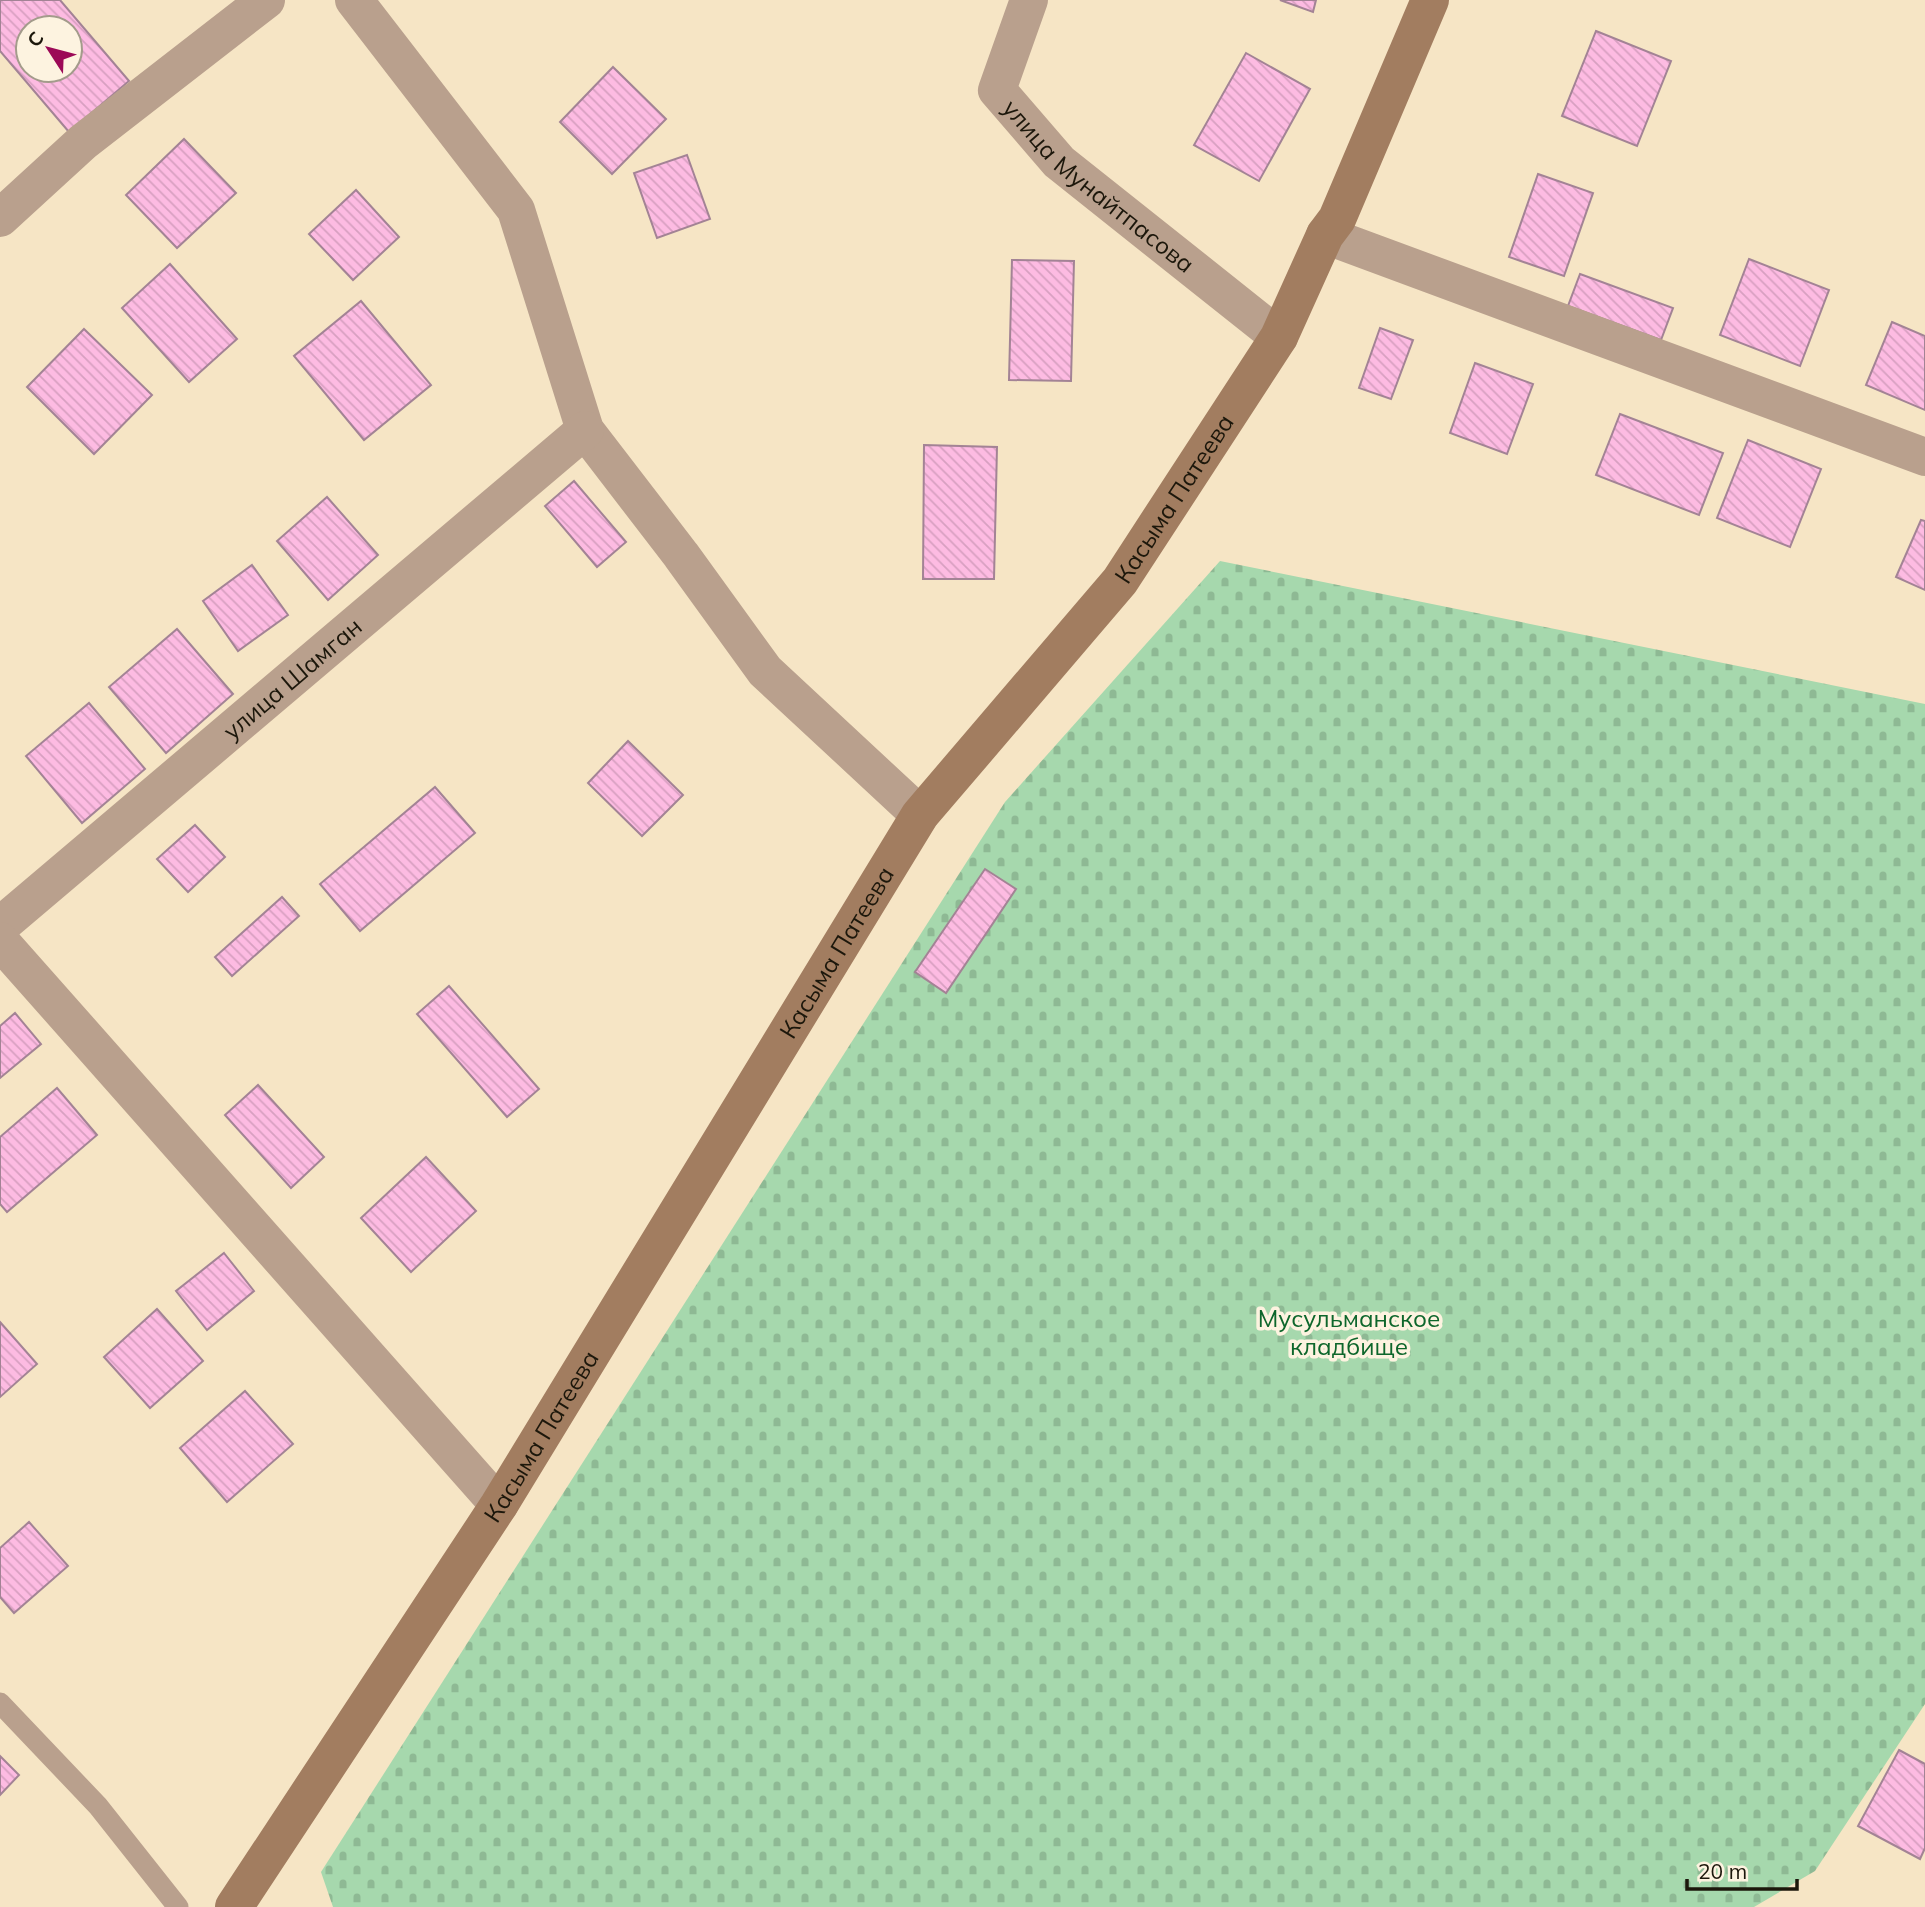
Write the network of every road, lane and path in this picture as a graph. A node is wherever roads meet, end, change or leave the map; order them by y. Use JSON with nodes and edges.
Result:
{"nodes":[{"id":1,"x":266,"y":0,"type":"edge"},
{"id":2,"x":354,"y":0,"type":"edge"},
{"id":3,"x":1029,"y":0,"type":"edge"},
{"id":4,"x":1430,"y":0,"type":"edge"},
{"id":5,"x":0,"y":218,"type":"edge"},
{"id":6,"x":1325,"y":235,"type":"junction"},
{"id":7,"x":1279,"y":337,"type":"junction"},
{"id":8,"x":584,"y":430,"type":"junction"},
{"id":9,"x":1925,"y":457,"type":"edge"},
{"id":10,"x":920,"y":815,"type":"junction"},
{"id":11,"x":0,"y":926,"type":"edge"},
{"id":12,"x":0,"y":941,"type":"edge"},
{"id":13,"x":499,"y":1505,"type":"junction"},
{"id":14,"x":0,"y":1703,"type":"edge"},
{"id":15,"x":178,"y":1907,"type":"edge"},
{"id":16,"x":234,"y":1907,"type":"edge"}],
"edges":[{"from":1,"to":5,"type":"street"},
{"from":2,"to":8,"type":"street"},
{"from":3,"to":7,"type":"street","name":"улица Мунайтпасова"},
{"from":4,"to":6,"type":"main road","name":"Касыма Патеева"},
{"from":6,"to":7,"type":"main road","name":"Касыма Патеева"},
{"from":6,"to":9,"type":"street"},
{"from":7,"to":10,"type":"main road","name":"Касыма Патеева"},
{"from":8,"to":10,"type":"street"},
{"from":8,"to":11,"type":"street","name":"улица Шамган"},
{"from":10,"to":13,"type":"main road","name":"Касыма Патеева"},
{"from":12,"to":13,"type":"street"},
{"from":13,"to":16,"type":"main road","name":"Касыма Патеева"},
{"from":14,"to":15,"type":"lane"}]}
